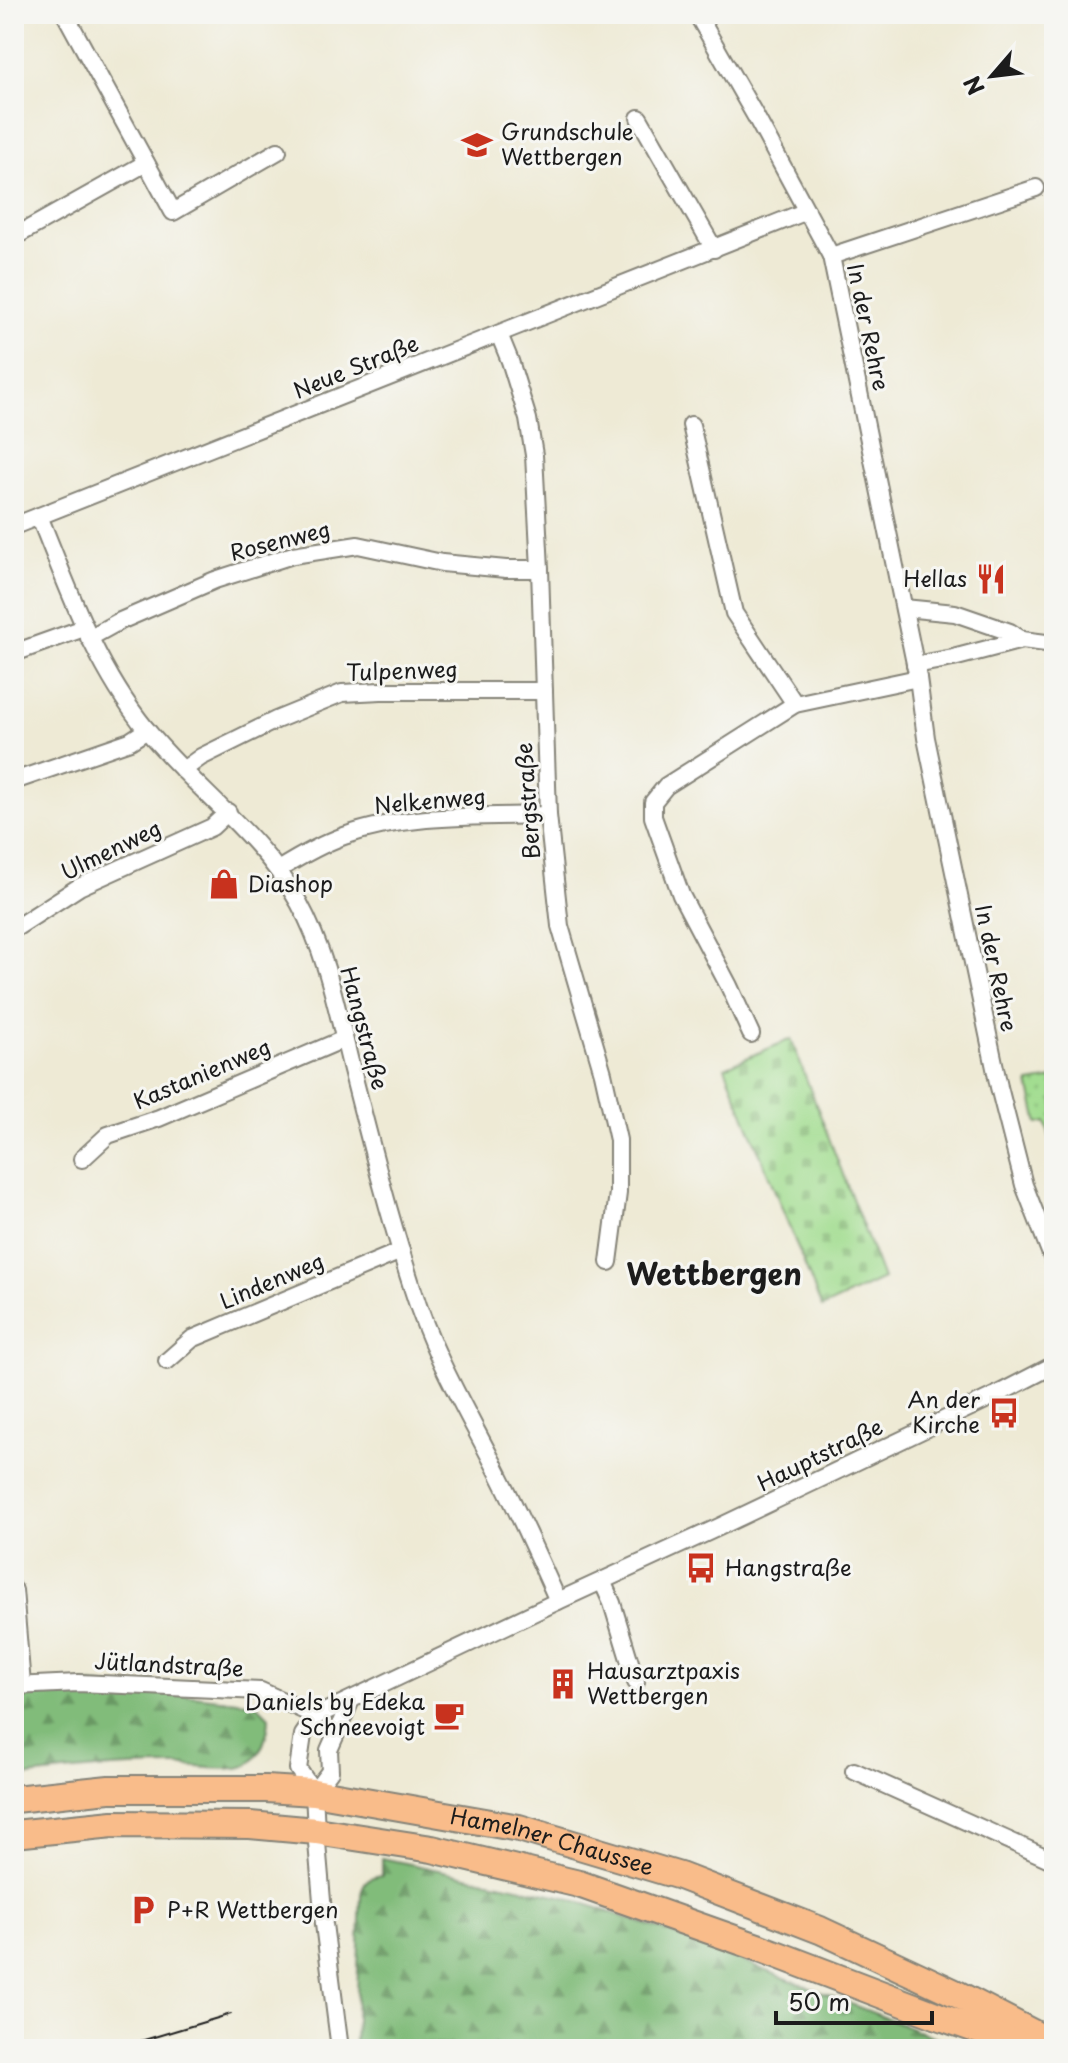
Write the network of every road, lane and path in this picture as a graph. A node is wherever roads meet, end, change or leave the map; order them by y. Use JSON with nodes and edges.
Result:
{"nodes":[{"id":1,"x":65,"y":14,"type":"edge"},
{"id":2,"x":697,"y":14,"type":"edge"},
{"id":3,"x":639,"y":118,"type":"dead end"},
{"id":4,"x":278,"y":151,"type":"dead end"},
{"id":5,"x":146,"y":163,"type":"junction"},
{"id":6,"x":1036,"y":188,"type":"dead end"},
{"id":7,"x":807,"y":211,"type":"junction"},
{"id":8,"x":14,"y":237,"type":"edge"},
{"id":9,"x":714,"y":249,"type":"junction"},
{"id":10,"x":831,"y":256,"type":"junction"},
{"id":11,"x":499,"y":334,"type":"junction"},
{"id":12,"x":691,"y":425,"type":"dead end"},
{"id":13,"x":39,"y":516,"type":"junction"},
{"id":14,"x":14,"y":526,"type":"edge"},
{"id":15,"x":540,"y":569,"type":"junction"},
{"id":16,"x":904,"y":608,"type":"junction"},
{"id":17,"x":87,"y":633,"type":"junction"},
{"id":18,"x":1022,"y":640,"type":"junction"},
{"id":19,"x":1054,"y":644,"type":"edge"},
{"id":20,"x":14,"y":653,"type":"edge"},
{"id":21,"x":917,"y":671,"type":"junction"},
{"id":22,"x":544,"y":691,"type":"junction"},
{"id":23,"x":795,"y":704,"type":"junction"},
{"id":24,"x":147,"y":730,"type":"junction"},
{"id":25,"x":183,"y":770,"type":"junction"},
{"id":26,"x":14,"y":781,"type":"edge"},
{"id":27,"x":228,"y":812,"type":"junction"},
{"id":28,"x":548,"y":815,"type":"junction"},
{"id":29,"x":278,"y":870,"type":"junction"},
{"id":30,"x":14,"y":929,"type":"edge"},
{"id":31,"x":751,"y":1034,"type":"dead end"},
{"id":32,"x":344,"y":1039,"type":"junction"},
{"id":33,"x":82,"y":1159,"type":"dead end"},
{"id":34,"x":401,"y":1251,"type":"junction"},
{"id":35,"x":609,"y":1262,"type":"dead end"},
{"id":36,"x":1054,"y":1262,"type":"edge"},
{"id":37,"x":167,"y":1361,"type":"dead end"},
{"id":38,"x":1054,"y":1365,"type":"edge"},
{"id":39,"x":602,"y":1581,"type":"junction"},
{"id":40,"x":14,"y":1590,"type":"edge"},
{"id":41,"x":558,"y":1601,"type":"junction"},
{"id":42,"x":636,"y":1682,"type":"dead end"},
{"id":43,"x":18,"y":1685,"type":"edge"},
{"id":44,"x":351,"y":1700,"type":"junction"},
{"id":45,"x":316,"y":1716,"type":"junction"},
{"id":46,"x":854,"y":1771,"type":"dead end"},
{"id":47,"x":314,"y":1792,"type":"junction"},
{"id":48,"x":14,"y":1799,"type":"edge"},
{"id":49,"x":316,"y":1831,"type":"junction"},
{"id":50,"x":14,"y":1834,"type":"edge"},
{"id":51,"x":1054,"y":1861,"type":"edge"},
{"id":52,"x":1054,"y":2044,"type":"edge"},
{"id":53,"x":340,"y":2049,"type":"edge"},
{"id":54,"x":1033,"y":2049,"type":"edge"}],
"edges":[{"from":1,"to":5,"type":"street"},
{"from":2,"to":7,"type":"street","name":"In der Rehre"},
{"from":3,"to":9,"type":"street"},
{"from":4,"to":5,"type":"street"},
{"from":5,"to":8,"type":"street"},
{"from":6,"to":10,"type":"street"},
{"from":7,"to":9,"type":"street","name":"Neue Straße"},
{"from":7,"to":10,"type":"street","name":"In der Rehre"},
{"from":9,"to":11,"type":"street","name":"Neue Straße"},
{"from":10,"to":16,"type":"street","name":"In der Rehre"},
{"from":11,"to":13,"type":"street","name":"Neue Straße"},
{"from":11,"to":15,"type":"street","name":"Bergstraße"},
{"from":12,"to":23,"type":"street"},
{"from":13,"to":14,"type":"street","name":"Neue Straße"},
{"from":13,"to":17,"type":"street","name":"Hangstraße"},
{"from":15,"to":17,"type":"street","name":"Rosenweg"},
{"from":15,"to":22,"type":"street","name":"Bergstraße"},
{"from":16,"to":18,"type":"street"},
{"from":16,"to":21,"type":"street","name":"In der Rehre"},
{"from":17,"to":20,"type":"street","name":"Rosenweg"},
{"from":17,"to":24,"type":"street","name":"Hangstraße"},
{"from":18,"to":19,"type":"street"},
{"from":18,"to":21,"type":"street"},
{"from":21,"to":23,"type":"street"},
{"from":21,"to":36,"type":"street","name":"In der Rehre"},
{"from":22,"to":25,"type":"street","name":"Tulpenweg"},
{"from":22,"to":28,"type":"street","name":"Bergstraße"},
{"from":23,"to":31,"type":"street"},
{"from":24,"to":25,"type":"street","name":"Hangstraße"},
{"from":24,"to":26,"type":"street"},
{"from":25,"to":27,"type":"street","name":"Hangstraße"},
{"from":27,"to":29,"type":"street","name":"Hangstraße"},
{"from":27,"to":30,"type":"street","name":"Ulmenweg"},
{"from":28,"to":29,"type":"street","name":"Nelkenweg"},
{"from":28,"to":35,"type":"street","name":"Bergstraße"},
{"from":29,"to":32,"type":"street","name":"Hangstraße"},
{"from":32,"to":33,"type":"street","name":"Kastanienweg"},
{"from":32,"to":34,"type":"street","name":"Hangstraße"},
{"from":34,"to":37,"type":"street","name":"Lindenweg"},
{"from":34,"to":41,"type":"street","name":"Hangstraße"},
{"from":38,"to":39,"type":"street","name":"Hauptstraße"},
{"from":39,"to":41,"type":"street","name":"Hauptstraße"},
{"from":39,"to":42,"type":"street"},
{"from":40,"to":43,"type":"street"},
{"from":41,"to":44,"type":"street","name":"Hauptstraße"},
{"from":43,"to":45,"type":"street","name":"Jütlandstraße"},
{"from":44,"to":45,"type":"street","name":"Hauptstraße"},
{"from":44,"to":47,"type":"street"},
{"from":45,"to":47,"type":"street"},
{"from":46,"to":51,"type":"street"},
{"from":47,"to":48,"type":"main road","name":"Hamelner Chaussee"},
{"from":47,"to":49,"type":"street"},
{"from":47,"to":52,"type":"main road","name":"Hamelner Chaussee"},
{"from":49,"to":50,"type":"main road","name":"Hamelner Chaussee"},
{"from":49,"to":53,"type":"street"},
{"from":49,"to":54,"type":"main road","name":"Hamelner Chaussee"}]}
